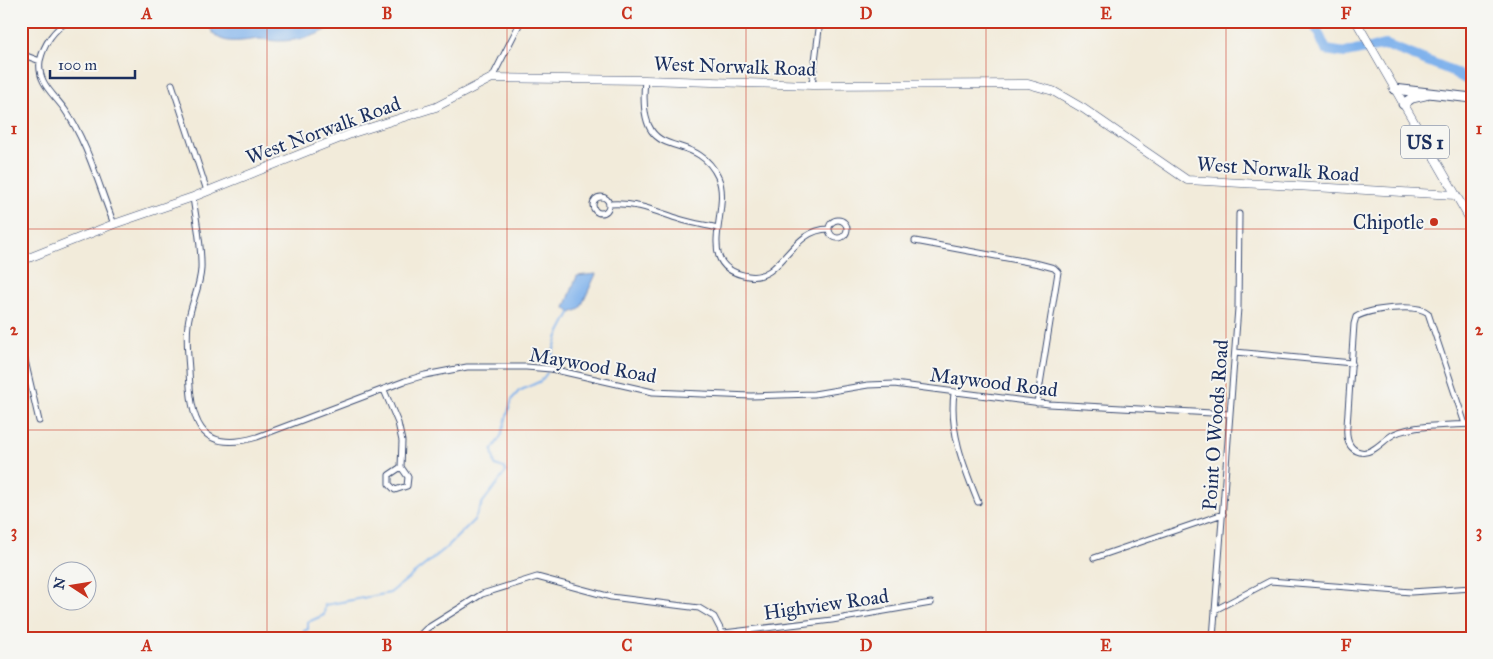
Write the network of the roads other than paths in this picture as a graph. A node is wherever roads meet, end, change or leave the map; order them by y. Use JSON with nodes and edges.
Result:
{"nodes":[{"id":1,"x":69,"y":21,"type":"edge"},
{"id":2,"x":521,"y":21,"type":"edge"},
{"id":3,"x":820,"y":21,"type":"edge"},
{"id":4,"x":1356,"y":21,"type":"edge"},
{"id":5,"x":21,"y":54,"type":"edge"},
{"id":6,"x":40,"y":61,"type":"junction"},
{"id":7,"x":492,"y":78,"type":"junction"},
{"id":8,"x":645,"y":80,"type":"junction"},
{"id":9,"x":172,"y":84,"type":"dead end"},
{"id":10,"x":812,"y":86,"type":"junction"},
{"id":11,"x":1394,"y":89,"type":"junction"},
{"id":12,"x":1442,"y":94,"type":"junction"},
{"id":13,"x":1472,"y":98,"type":"edge"},
{"id":14,"x":1403,"y":104,"type":"junction"},
{"id":15,"x":207,"y":191,"type":"junction"},
{"id":16,"x":1455,"y":195,"type":"junction"},
{"id":17,"x":193,"y":197,"type":"junction"},
{"id":18,"x":610,"y":204,"type":"dead end"},
{"id":19,"x":1239,"y":214,"type":"dead end"},
{"id":20,"x":1472,"y":223,"type":"edge"},
{"id":21,"x":114,"y":224,"type":"junction"},
{"id":22,"x":718,"y":228,"type":"junction"},
{"id":23,"x":829,"y":229,"type":"dead end"},
{"id":24,"x":915,"y":241,"type":"dead end"},
{"id":25,"x":21,"y":261,"type":"edge"},
{"id":26,"x":21,"y":343,"type":"edge"},
{"id":27,"x":1235,"y":352,"type":"junction"},
{"id":28,"x":1352,"y":363,"type":"junction"},
{"id":29,"x":384,"y":390,"type":"junction"},
{"id":30,"x":954,"y":393,"type":"junction"},
{"id":31,"x":1037,"y":403,"type":"junction"},
{"id":32,"x":1230,"y":414,"type":"junction"},
{"id":33,"x":39,"y":421,"type":"dead end"},
{"id":34,"x":1464,"y":424,"type":"junction"},
{"id":35,"x":1472,"y":424,"type":"edge"},
{"id":36,"x":401,"y":467,"type":"junction"},
{"id":37,"x":978,"y":502,"type":"dead end"},
{"id":38,"x":1223,"y":514,"type":"junction"},
{"id":39,"x":1094,"y":558,"type":"dead end"},
{"id":40,"x":1472,"y":588,"type":"edge"},
{"id":41,"x":931,"y":604,"type":"dead end"},
{"id":42,"x":1215,"y":610,"type":"junction"},
{"id":43,"x":725,"y":635,"type":"edge"},
{"id":44,"x":417,"y":638,"type":"edge"},
{"id":45,"x":1213,"y":638,"type":"edge"}],
"edges":[{"from":1,"to":6,"type":"street"},
{"from":2,"to":7,"type":"street"},
{"from":3,"to":10,"type":"street"},
{"from":4,"to":11,"type":"main road","number":"US 1"},
{"from":5,"to":6,"type":"street"},
{"from":6,"to":21,"type":"street"},
{"from":7,"to":8,"type":"main road","name":"West Norwalk Road"},
{"from":7,"to":15,"type":"main road","name":"West Norwalk Road"},
{"from":8,"to":10,"type":"main road","name":"West Norwalk Road"},
{"from":8,"to":22,"type":"street"},
{"from":9,"to":15,"type":"street"},
{"from":10,"to":16,"type":"main road","name":"West Norwalk Road"},
{"from":11,"to":12,"type":"highway"},
{"from":11,"to":14,"type":"main road","number":"US 1"},
{"from":12,"to":13,"type":"highway"},
{"from":12,"to":14,"type":"highway"},
{"from":14,"to":16,"type":"main road","number":"US 1"},
{"from":15,"to":17,"type":"main road","name":"West Norwalk Road"},
{"from":16,"to":20,"type":"main road","number":"US 1"},
{"from":17,"to":21,"type":"main road","name":"West Norwalk Road"},
{"from":17,"to":29,"type":"street","name":"Maywood Road"},
{"from":18,"to":22,"type":"street"},
{"from":19,"to":27,"type":"street","name":"Point O Woods Road"},
{"from":21,"to":25,"type":"main road","name":"West Norwalk Road"},
{"from":22,"to":23,"type":"street"},
{"from":24,"to":31,"type":"street"},
{"from":26,"to":33,"type":"street"},
{"from":27,"to":28,"type":"street"},
{"from":27,"to":32,"type":"street","name":"Point O Woods Road"},
{"from":28,"to":34,"type":"street"},
{"from":28,"to":34,"type":"street"},
{"from":29,"to":30,"type":"street","name":"Maywood Road"},
{"from":29,"to":36,"type":"street"},
{"from":30,"to":31,"type":"street","name":"Maywood Road"},
{"from":30,"to":37,"type":"street"},
{"from":31,"to":32,"type":"street","name":"Maywood Road"},
{"from":32,"to":38,"type":"street","name":"Point O Woods Road"},
{"from":34,"to":35,"type":"street"},
{"from":36,"to":36,"type":"street"},
{"from":38,"to":39,"type":"street"},
{"from":38,"to":42,"type":"street","name":"Point O Woods Road"},
{"from":40,"to":42,"type":"street"},
{"from":41,"to":43,"type":"street","name":"Highview Road"},
{"from":42,"to":45,"type":"street","name":"Point O Woods Road"},
{"from":43,"to":44,"type":"street"}]}
